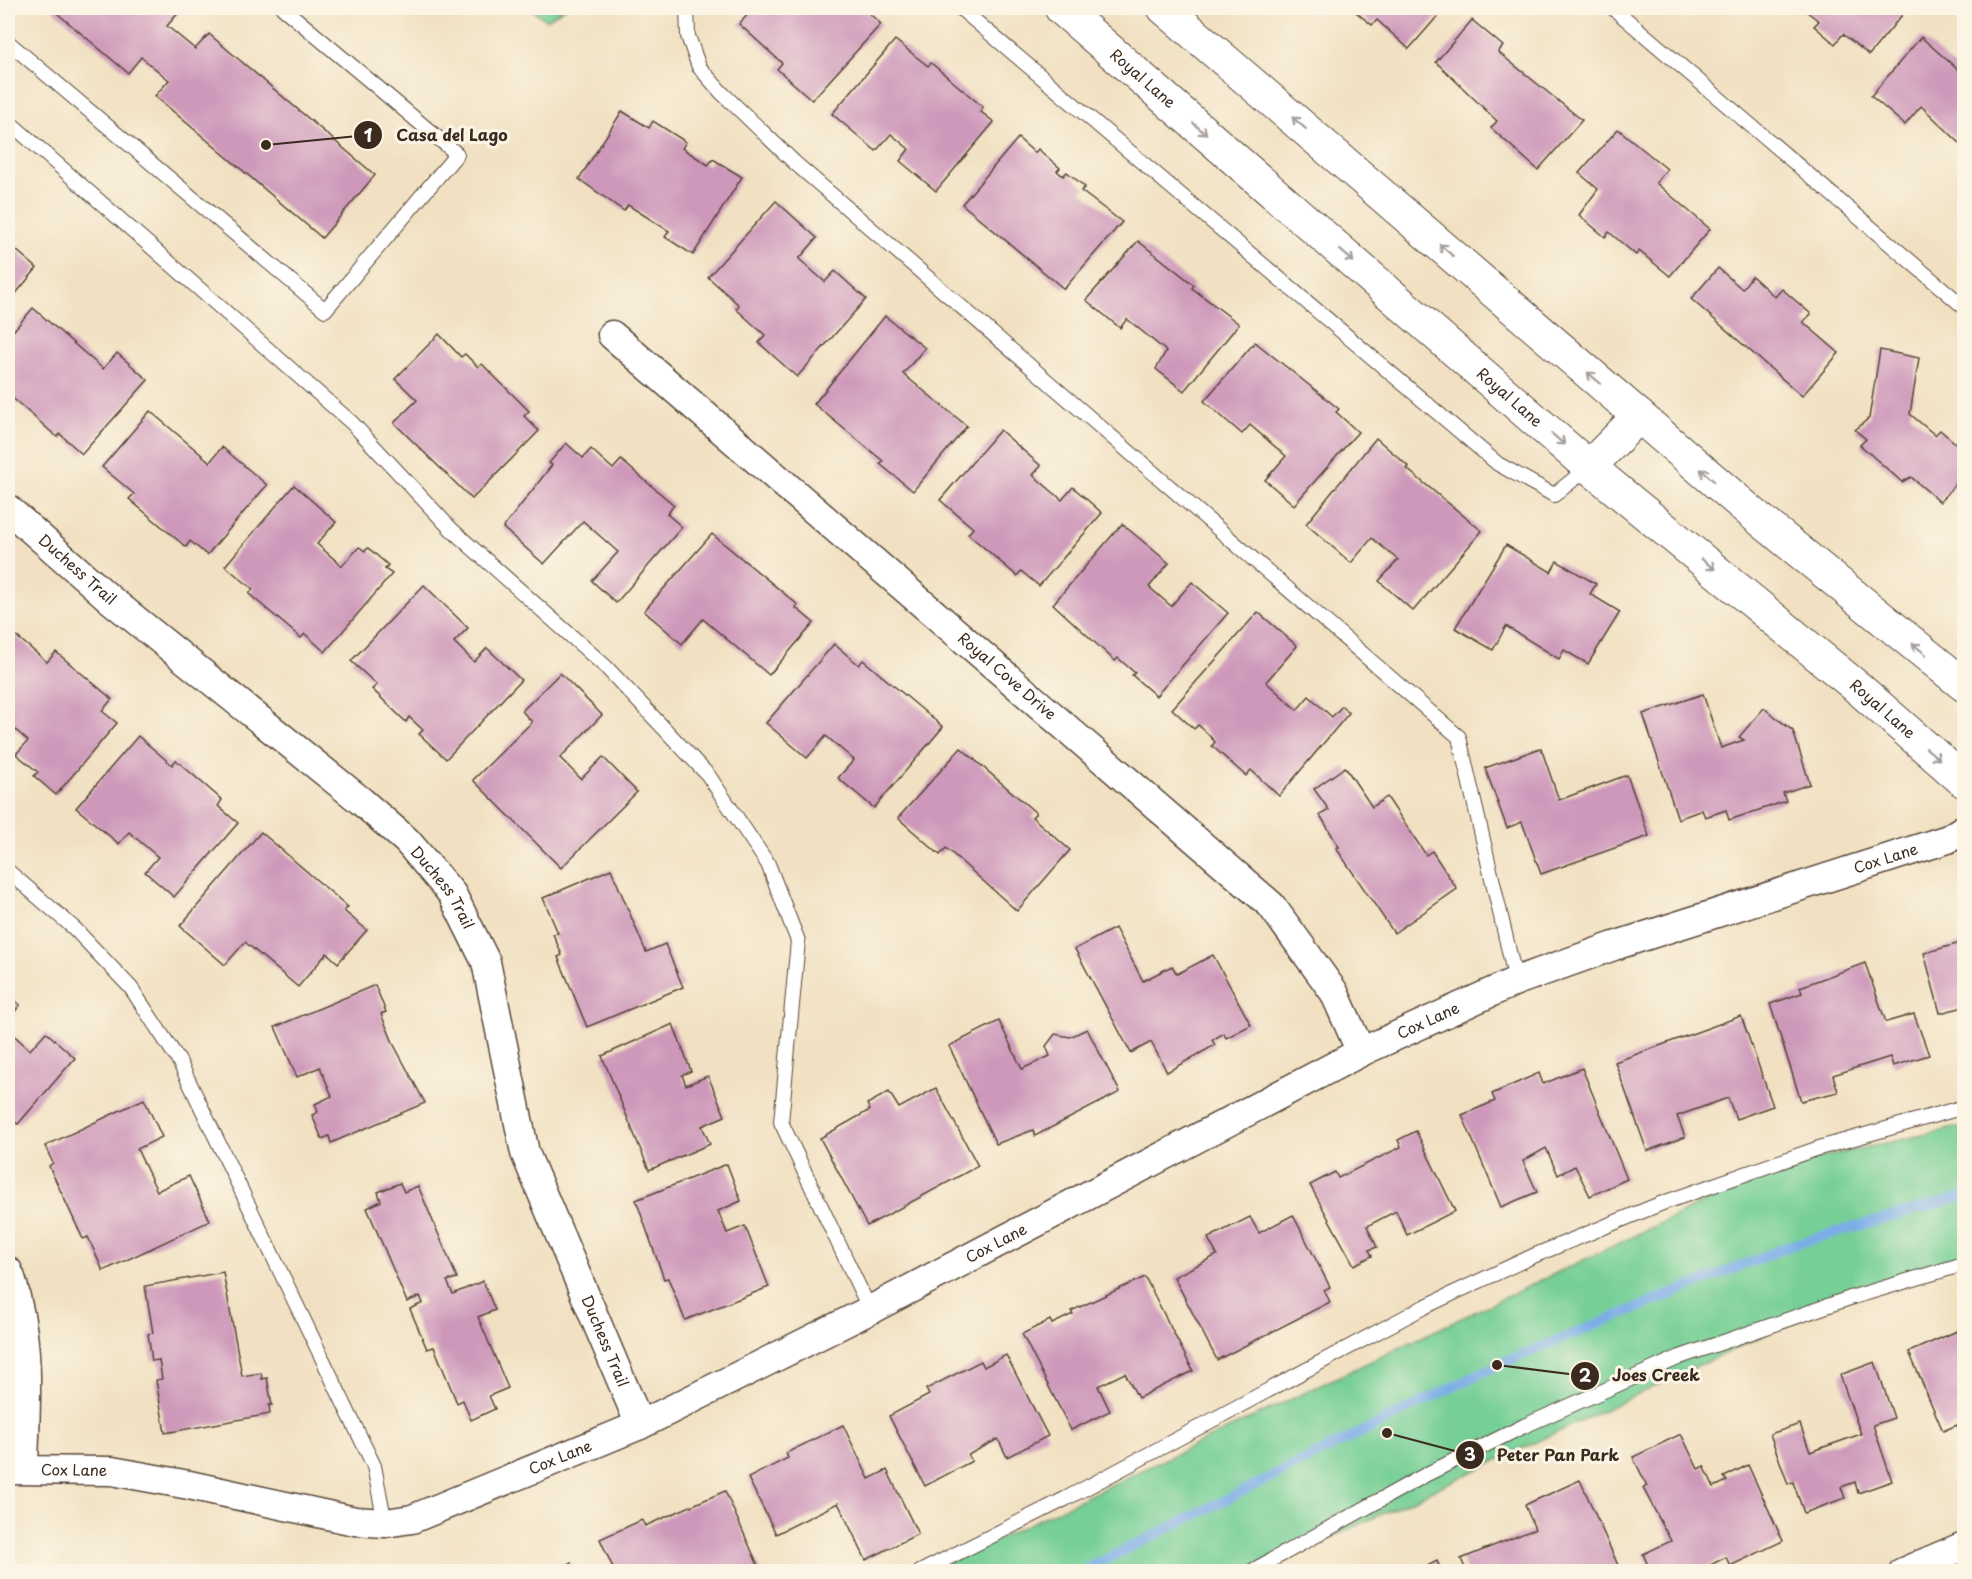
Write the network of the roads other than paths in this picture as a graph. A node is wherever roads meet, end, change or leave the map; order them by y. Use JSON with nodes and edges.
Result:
{"nodes":[{"id":1,"x":283,"y":8,"type":"edge"},
{"id":2,"x":687,"y":8,"type":"edge"},
{"id":3,"x":960,"y":8,"type":"edge"},
{"id":4,"x":1061,"y":8,"type":"edge"},
{"id":5,"x":1164,"y":8,"type":"edge"},
{"id":6,"x":1613,"y":8,"type":"edge"},
{"id":7,"x":8,"y":42,"type":"edge"},
{"id":8,"x":8,"y":120,"type":"edge"},
{"id":9,"x":1965,"y":307,"type":"edge"},
{"id":10,"x":612,"y":335,"type":"dead end"},
{"id":11,"x":1639,"y":416,"type":"junction"},
{"id":12,"x":1589,"y":467,"type":"junction"},
{"id":13,"x":8,"y":509,"type":"edge"},
{"id":14,"x":1965,"y":686,"type":"edge"},
{"id":15,"x":1965,"y":781,"type":"edge"},
{"id":16,"x":1965,"y":829,"type":"edge"},
{"id":17,"x":8,"y":871,"type":"edge"},
{"id":18,"x":1516,"y":981,"type":"junction"},
{"id":19,"x":1360,"y":1052,"type":"junction"},
{"id":20,"x":1965,"y":1107,"type":"edge"},
{"id":21,"x":1965,"y":1264,"type":"edge"},
{"id":22,"x":8,"y":1271,"type":"edge"},
{"id":23,"x":870,"y":1310,"type":"junction"},
{"id":24,"x":640,"y":1425,"type":"junction"},
{"id":25,"x":16,"y":1469,"type":"edge"},
{"id":26,"x":385,"y":1523,"type":"junction"},
{"id":27,"x":1965,"y":1546,"type":"edge"},
{"id":28,"x":920,"y":1572,"type":"edge"},
{"id":29,"x":1250,"y":1572,"type":"edge"},
{"id":30,"x":1903,"y":1572,"type":"edge"}],
"edges":[{"from":1,"to":7,"type":"lane"},
{"from":2,"to":18,"type":"lane"},
{"from":3,"to":12,"type":"lane"},
{"from":4,"to":12,"type":"main road","name":"Royal Lane","one_way":true},
{"from":11,"to":5,"type":"main road","one_way":true},
{"from":6,"to":9,"type":"lane"},
{"from":8,"to":23,"type":"lane"},
{"from":10,"to":19,"type":"street","name":"Royal Cove Drive"},
{"from":11,"to":12,"type":"main road"},
{"from":14,"to":11,"type":"main road","one_way":true},
{"from":12,"to":15,"type":"main road","name":"Royal Lane","one_way":true},
{"from":13,"to":24,"type":"street","name":"Duchess Trail"},
{"from":16,"to":18,"type":"street","name":"Cox Lane"},
{"from":17,"to":26,"type":"lane"},
{"from":18,"to":19,"type":"street","name":"Cox Lane"},
{"from":19,"to":23,"type":"street","name":"Cox Lane"},
{"from":20,"to":28,"type":"lane"},
{"from":21,"to":29,"type":"lane"},
{"from":22,"to":25,"type":"street"},
{"from":23,"to":24,"type":"street","name":"Cox Lane"},
{"from":24,"to":26,"type":"street","name":"Cox Lane"},
{"from":25,"to":26,"type":"street","name":"Cox Lane"},
{"from":27,"to":30,"type":"street"}]}
